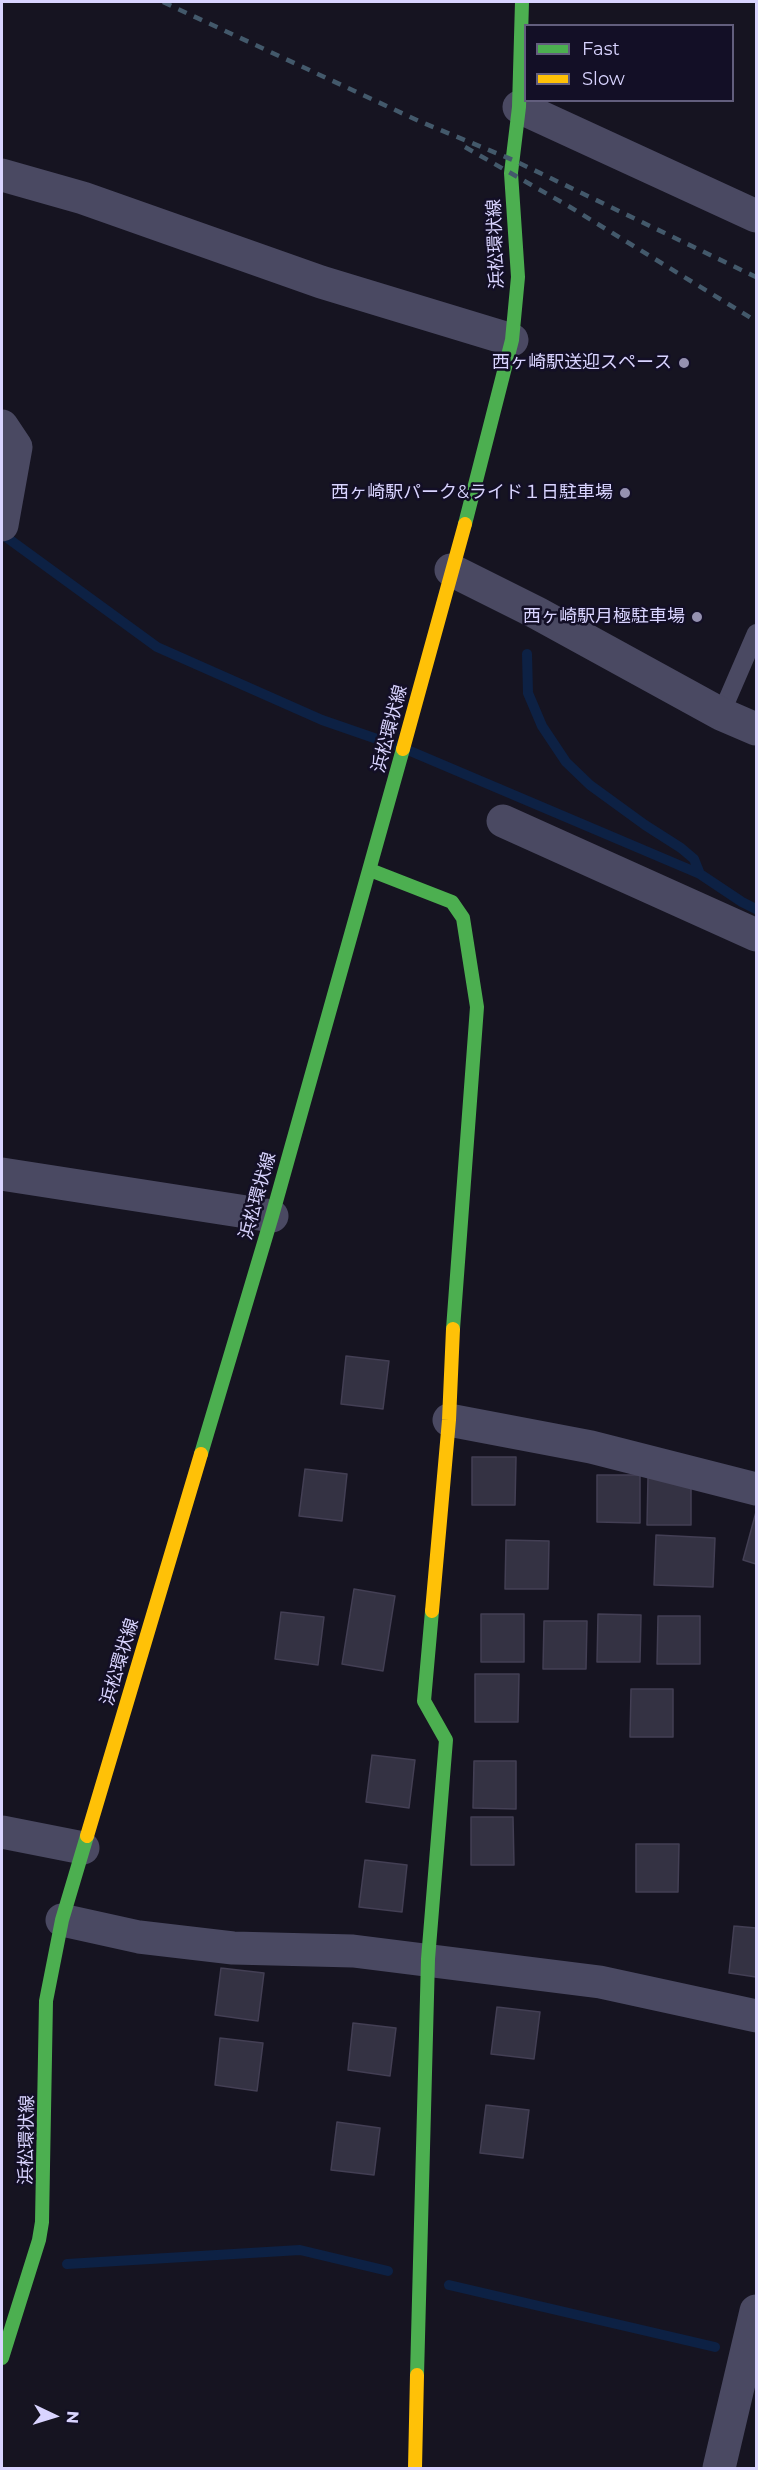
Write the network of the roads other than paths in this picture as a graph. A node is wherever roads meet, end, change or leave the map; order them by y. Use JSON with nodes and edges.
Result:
{"nodes":[{"id":1,"x":522,"y":2,"type":"edge"},
{"id":2,"x":533,"y":2,"type":"edge"},
{"id":3,"x":524,"y":24,"type":"edge"},
{"id":4,"x":527,"y":24,"type":"edge"},
{"id":5,"x":524,"y":44,"type":"edge"},
{"id":6,"x":519,"y":107,"type":"junction"},
{"id":7,"x":2,"y":175,"type":"edge"},
{"id":8,"x":756,"y":216,"type":"edge"},
{"id":9,"x":512,"y":340,"type":"junction"},
{"id":10,"x":2,"y":426,"type":"edge"},
{"id":11,"x":2,"y":522,"type":"edge"},
{"id":12,"x":451,"y":570,"type":"junction"},
{"id":13,"x":756,"y":633,"type":"edge"},
{"id":14,"x":721,"y":714,"type":"junction"},
{"id":15,"x":756,"y":729,"type":"edge"},
{"id":16,"x":503,"y":822,"type":"dead end"},
{"id":17,"x":370,"y":870,"type":"junction"},
{"id":18,"x":756,"y":935,"type":"edge"},
{"id":19,"x":2,"y":1174,"type":"edge"},
{"id":20,"x":272,"y":1216,"type":"junction"},
{"id":21,"x":449,"y":1420,"type":"junction"},
{"id":22,"x":756,"y":1489,"type":"edge"},
{"id":23,"x":2,"y":1832,"type":"edge"},
{"id":24,"x":83,"y":1848,"type":"junction"},
{"id":25,"x":62,"y":1920,"type":"junction"},
{"id":26,"x":428,"y":1959,"type":"junction"},
{"id":27,"x":756,"y":2016,"type":"edge"},
{"id":28,"x":756,"y":2311,"type":"edge"},
{"id":29,"x":2,"y":2358,"type":"edge"},
{"id":30,"x":415,"y":2469,"type":"edge"},
{"id":31,"x":719,"y":2469,"type":"edge"}],
"edges":[{"from":1,"to":3,"type":"main road","name":"浜松環状線"},
{"from":2,"to":4,"type":"main road","name":"浜松環状線"},
{"from":5,"to":6,"type":"main road","name":"浜松環状線"},
{"from":6,"to":8,"type":"street"},
{"from":6,"to":9,"type":"main road","name":"浜松環状線"},
{"from":7,"to":9,"type":"street"},
{"from":9,"to":12,"type":"main road","name":"浜松環状線"},
{"from":10,"to":11,"type":"street"},
{"from":12,"to":14,"type":"street"},
{"from":12,"to":17,"type":"main road","name":"浜松環状線"},
{"from":13,"to":14,"type":"lane"},
{"from":14,"to":15,"type":"street"},
{"from":16,"to":18,"type":"street"},
{"from":17,"to":20,"type":"main road","name":"浜松環状線"},
{"from":17,"to":21,"type":"main road"},
{"from":19,"to":20,"type":"street"},
{"from":20,"to":24,"type":"main road","name":"浜松環状線"},
{"from":21,"to":22,"type":"street"},
{"from":21,"to":26,"type":"main road"},
{"from":23,"to":24,"type":"street"},
{"from":24,"to":25,"type":"main road","name":"浜松環状線"},
{"from":25,"to":26,"type":"street"},
{"from":25,"to":29,"type":"main road","name":"浜松環状線"},
{"from":26,"to":27,"type":"street"},
{"from":26,"to":30,"type":"main road"},
{"from":28,"to":31,"type":"street"}]}
